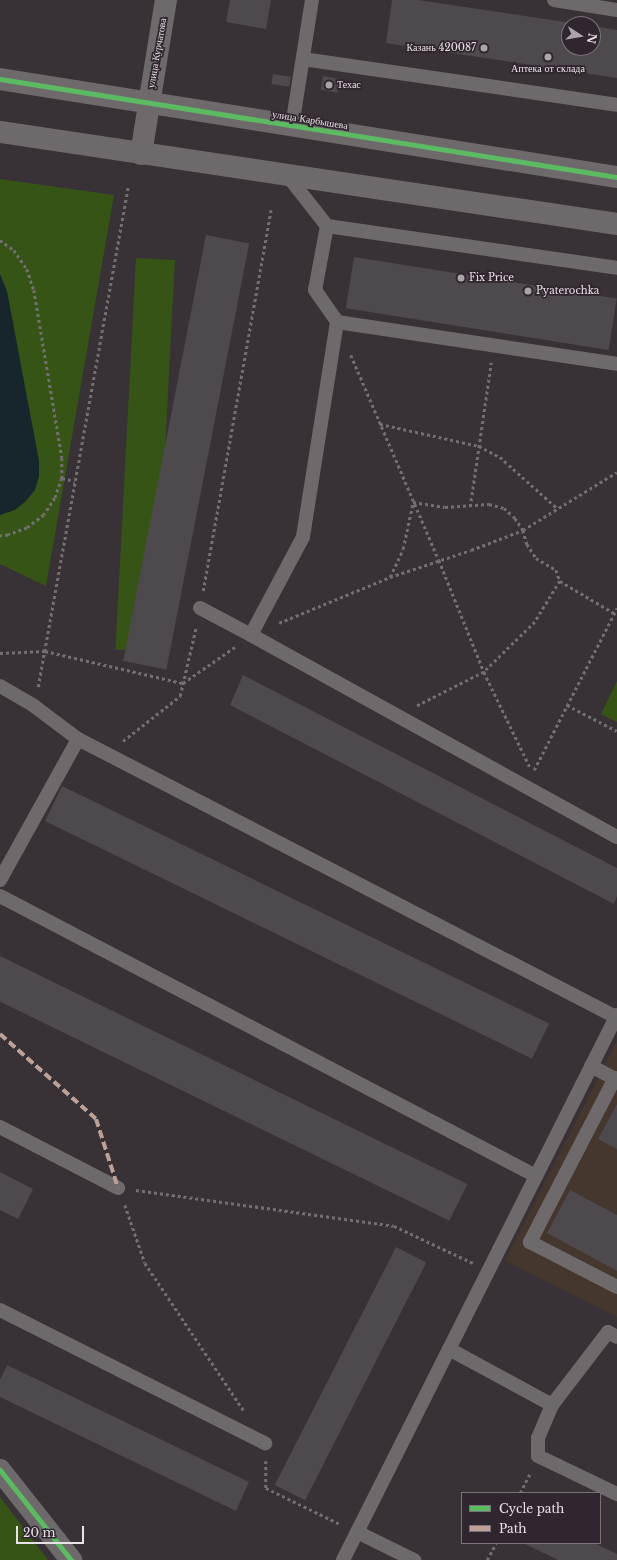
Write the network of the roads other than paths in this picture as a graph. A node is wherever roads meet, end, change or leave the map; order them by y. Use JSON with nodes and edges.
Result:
{"nodes":[{"id":1,"x":166,"y":0,"type":"edge"},
{"id":2,"x":312,"y":0,"type":"edge"},
{"id":3,"x":554,"y":0,"type":"edge"},
{"id":4,"x":617,"y":10,"type":"edge"},
{"id":5,"x":303,"y":59,"type":"junction"},
{"id":6,"x":0,"y":79,"type":"edge"},
{"id":7,"x":148,"y":104,"type":"junction"},
{"id":8,"x":617,"y":105,"type":"edge"},
{"id":9,"x":292,"y":126,"type":"junction"},
{"id":10,"x":0,"y":132,"type":"edge"},
{"id":11,"x":141,"y":154,"type":"junction"},
{"id":12,"x":287,"y":175,"type":"junction"},
{"id":13,"x":617,"y":177,"type":"edge"},
{"id":14,"x":617,"y":224,"type":"edge"},
{"id":15,"x":327,"y":226,"type":"junction"},
{"id":16,"x":617,"y":268,"type":"edge"},
{"id":17,"x":337,"y":322,"type":"junction"},
{"id":18,"x":617,"y":364,"type":"edge"},
{"id":19,"x":200,"y":608,"type":"road end"},
{"id":20,"x":251,"y":635,"type":"junction"},
{"id":21,"x":0,"y":686,"type":"edge"},
{"id":22,"x":78,"y":739,"type":"junction"},
{"id":23,"x":617,"y":837,"type":"edge"},
{"id":24,"x":0,"y":880,"type":"edge"},
{"id":25,"x":0,"y":896,"type":"edge"},
{"id":26,"x":616,"y":1016,"type":"edge"},
{"id":27,"x":591,"y":1066,"type":"junction"},
{"id":28,"x":616,"y":1079,"type":"edge"},
{"id":29,"x":0,"y":1127,"type":"edge"},
{"id":30,"x":536,"y":1176,"type":"junction"},
{"id":31,"x":118,"y":1188,"type":"road end"},
{"id":32,"x":617,"y":1287,"type":"edge"},
{"id":33,"x":0,"y":1310,"type":"edge"},
{"id":34,"x":617,"y":1337,"type":"edge"},
{"id":35,"x":449,"y":1348,"type":"junction"},
{"id":36,"x":552,"y":1405,"type":"junction"},
{"id":37,"x":265,"y":1443,"type":"road end"},
{"id":38,"x":0,"y":1470,"type":"edge"},
{"id":39,"x":617,"y":1494,"type":"edge"},
{"id":40,"x":357,"y":1532,"type":"junction"},
{"id":41,"x":71,"y":1560,"type":"edge"},
{"id":42,"x":343,"y":1560,"type":"edge"},
{"id":43,"x":414,"y":1560,"type":"edge"}],
"edges":[{"from":1,"to":7,"type":"street","name":"улица Курчатова"},
{"from":2,"to":5,"type":"lane"},
{"from":3,"to":4,"type":"lane"},
{"from":5,"to":8,"type":"lane"},
{"from":5,"to":9,"type":"lane"},
{"from":6,"to":7,"type":"street","name":"улица Карбышева"},
{"from":7,"to":9,"type":"street","name":"улица Карбышева"},
{"from":7,"to":11,"type":"street","name":"улица Курчатова"},
{"from":9,"to":13,"type":"street","name":"улица Карбышева"},
{"from":10,"to":11,"type":"street"},
{"from":11,"to":12,"type":"street"},
{"from":12,"to":14,"type":"street"},
{"from":12,"to":15,"type":"lane"},
{"from":15,"to":16,"type":"lane"},
{"from":15,"to":17,"type":"lane"},
{"from":17,"to":18,"type":"lane"},
{"from":17,"to":20,"type":"lane"},
{"from":19,"to":20,"type":"lane"},
{"from":20,"to":23,"type":"lane"},
{"from":21,"to":22,"type":"lane"},
{"from":22,"to":24,"type":"lane"},
{"from":22,"to":26,"type":"lane"},
{"from":25,"to":30,"type":"lane"},
{"from":26,"to":27,"type":"lane"},
{"from":27,"to":28,"type":"lane"},
{"from":27,"to":30,"type":"lane"},
{"from":28,"to":32,"type":"lane"},
{"from":29,"to":31,"type":"lane"},
{"from":30,"to":35,"type":"lane"},
{"from":33,"to":37,"type":"lane"},
{"from":34,"to":36,"type":"lane"},
{"from":35,"to":36,"type":"lane"},
{"from":35,"to":40,"type":"lane"},
{"from":36,"to":39,"type":"lane"},
{"from":38,"to":41,"type":"street"},
{"from":40,"to":42,"type":"lane"},
{"from":40,"to":43,"type":"lane"}]}
